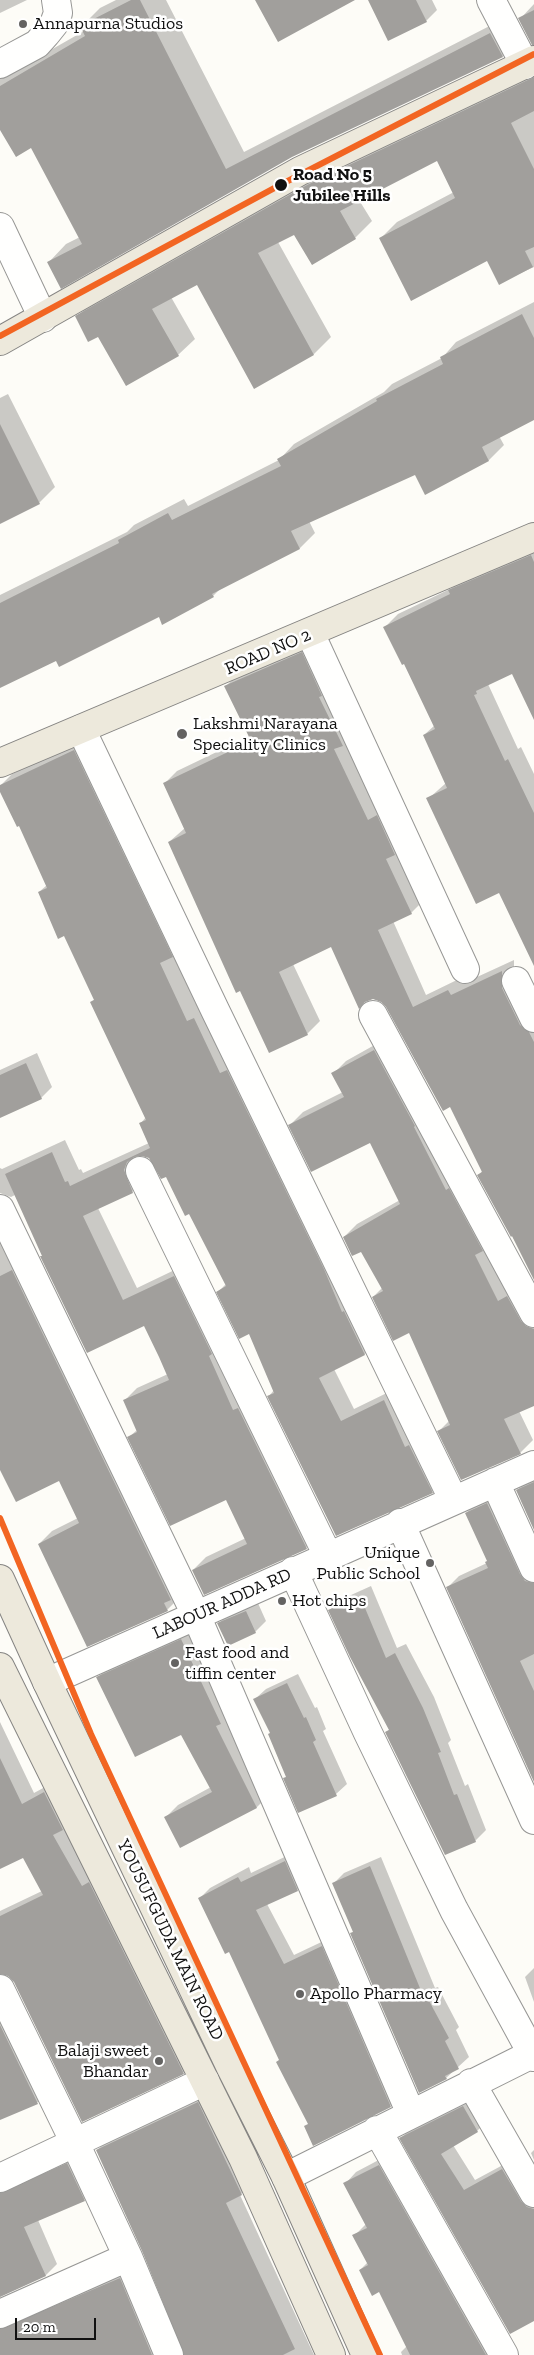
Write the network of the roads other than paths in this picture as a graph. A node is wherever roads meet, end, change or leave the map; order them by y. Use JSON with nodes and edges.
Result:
{"nodes":[{"id":1,"x":56,"y":0,"type":"edge"},
{"id":2,"x":491,"y":0,"type":"edge"},
{"id":3,"x":530,"y":63,"type":"edge"},
{"id":4,"x":0,"y":64,"type":"edge"},
{"id":5,"x":0,"y":227,"type":"edge"},
{"id":6,"x":43,"y":318,"type":"junction"},
{"id":7,"x":0,"y":341,"type":"edge"},
{"id":8,"x":534,"y":537,"type":"edge"},
{"id":9,"x":310,"y":633,"type":"junction"},
{"id":10,"x":81,"y":729,"type":"junction"},
{"id":11,"x":0,"y":763,"type":"edge"},
{"id":12,"x":465,"y":969,"type":"dead end"},
{"id":13,"x":516,"y":980,"type":"dead end"},
{"id":14,"x":373,"y":1015,"type":"dead end"},
{"id":15,"x":534,"y":1018,"type":"edge"},
{"id":16,"x":140,"y":1171,"type":"dead end"},
{"id":17,"x":0,"y":1209,"type":"edge"},
{"id":18,"x":534,"y":1313,"type":"edge"},
{"id":19,"x":534,"y":1465,"type":"edge"},
{"id":20,"x":495,"y":1482,"type":"junction"},
{"id":21,"x":453,"y":1499,"type":"junction"},
{"id":22,"x":400,"y":1523,"type":"junction"},
{"id":23,"x":328,"y":1556,"type":"junction"},
{"id":24,"x":534,"y":1568,"type":"edge"},
{"id":25,"x":293,"y":1571,"type":"junction"},
{"id":26,"x":0,"y":1579,"type":"edge"},
{"id":27,"x":196,"y":1615,"type":"junction"},
{"id":28,"x":0,"y":1667,"type":"edge"},
{"id":29,"x":46,"y":1682,"type":"junction"},
{"id":30,"x":6,"y":1698,"type":"edge"},
{"id":31,"x":534,"y":1820,"type":"edge"},
{"id":32,"x":0,"y":1989,"type":"edge"},
{"id":33,"x":10,"y":2034,"type":"edge"},
{"id":34,"x":533,"y":2055,"type":"edge"},
{"id":35,"x":205,"y":2081,"type":"junction"},
{"id":36,"x":471,"y":2083,"type":"junction"},
{"id":37,"x":411,"y":2114,"type":"junction"},
{"id":38,"x":377,"y":2130,"type":"junction"},
{"id":39,"x":75,"y":2143,"type":"junction"},
{"id":40,"x":286,"y":2177,"type":"junction"},
{"id":41,"x":0,"y":2178,"type":"edge"},
{"id":42,"x":534,"y":2193,"type":"edge"},
{"id":43,"x":128,"y":2257,"type":"junction"},
{"id":44,"x":0,"y":2314,"type":"edge"},
{"id":45,"x":169,"y":2355,"type":"edge"},
{"id":46,"x":331,"y":2355,"type":"edge"},
{"id":47,"x":366,"y":2355,"type":"edge"},
{"id":48,"x":504,"y":2355,"type":"edge"}],
"edges":[{"from":1,"to":4,"type":"street"},
{"from":2,"to":3,"type":"street"},
{"from":3,"to":6,"type":"main road"},
{"from":5,"to":6,"type":"street"},
{"from":6,"to":7,"type":"main road"},
{"from":8,"to":9,"type":"main road","name":"ROAD NO 2"},
{"from":9,"to":10,"type":"main road","name":"ROAD NO 2"},
{"from":9,"to":12,"type":"street"},
{"from":10,"to":11,"type":"main road","name":"ROAD NO 2"},
{"from":10,"to":21,"type":"street"},
{"from":13,"to":15,"type":"street"},
{"from":14,"to":18,"type":"street"},
{"from":16,"to":23,"type":"street"},
{"from":17,"to":27,"type":"street"},
{"from":19,"to":20,"type":"street","name":"LABOUR ADDA RD"},
{"from":20,"to":21,"type":"street","name":"LABOUR ADDA RD"},
{"from":20,"to":24,"type":"street"},
{"from":21,"to":22,"type":"street","name":"LABOUR ADDA RD"},
{"from":22,"to":23,"type":"street","name":"LABOUR ADDA RD"},
{"from":22,"to":31,"type":"street"},
{"from":23,"to":25,"type":"street","name":"LABOUR ADDA RD"},
{"from":25,"to":27,"type":"street","name":"LABOUR ADDA RD"},
{"from":25,"to":34,"type":"street"},
{"from":26,"to":29,"type":"main road","name":"YOUSUFGUDA MAIN ROAD"},
{"from":27,"to":29,"type":"street","name":"LABOUR ADDA RD"},
{"from":27,"to":37,"type":"street"},
{"from":28,"to":30,"type":"main road","name":"YOUSUFGUDA MAIN ROAD"},
{"from":29,"to":40,"type":"main road","name":"YOUSUFGUDA MAIN ROAD"},
{"from":30,"to":35,"type":"main road","name":"YOUSUFGUDA MAIN ROAD"},
{"from":32,"to":33,"type":"street"},
{"from":33,"to":39,"type":"street"},
{"from":34,"to":36,"type":"street"},
{"from":35,"to":39,"type":"street"},
{"from":35,"to":46,"type":"main road","name":"YOUSUFGUDA MAIN ROAD"},
{"from":36,"to":37,"type":"street"},
{"from":36,"to":42,"type":"street"},
{"from":37,"to":38,"type":"street"},
{"from":38,"to":40,"type":"street"},
{"from":38,"to":48,"type":"street"},
{"from":39,"to":41,"type":"street"},
{"from":39,"to":43,"type":"street"},
{"from":40,"to":47,"type":"main road","name":"YOUSUFGUDA MAIN ROAD"},
{"from":43,"to":44,"type":"street"},
{"from":43,"to":45,"type":"street"}]}
